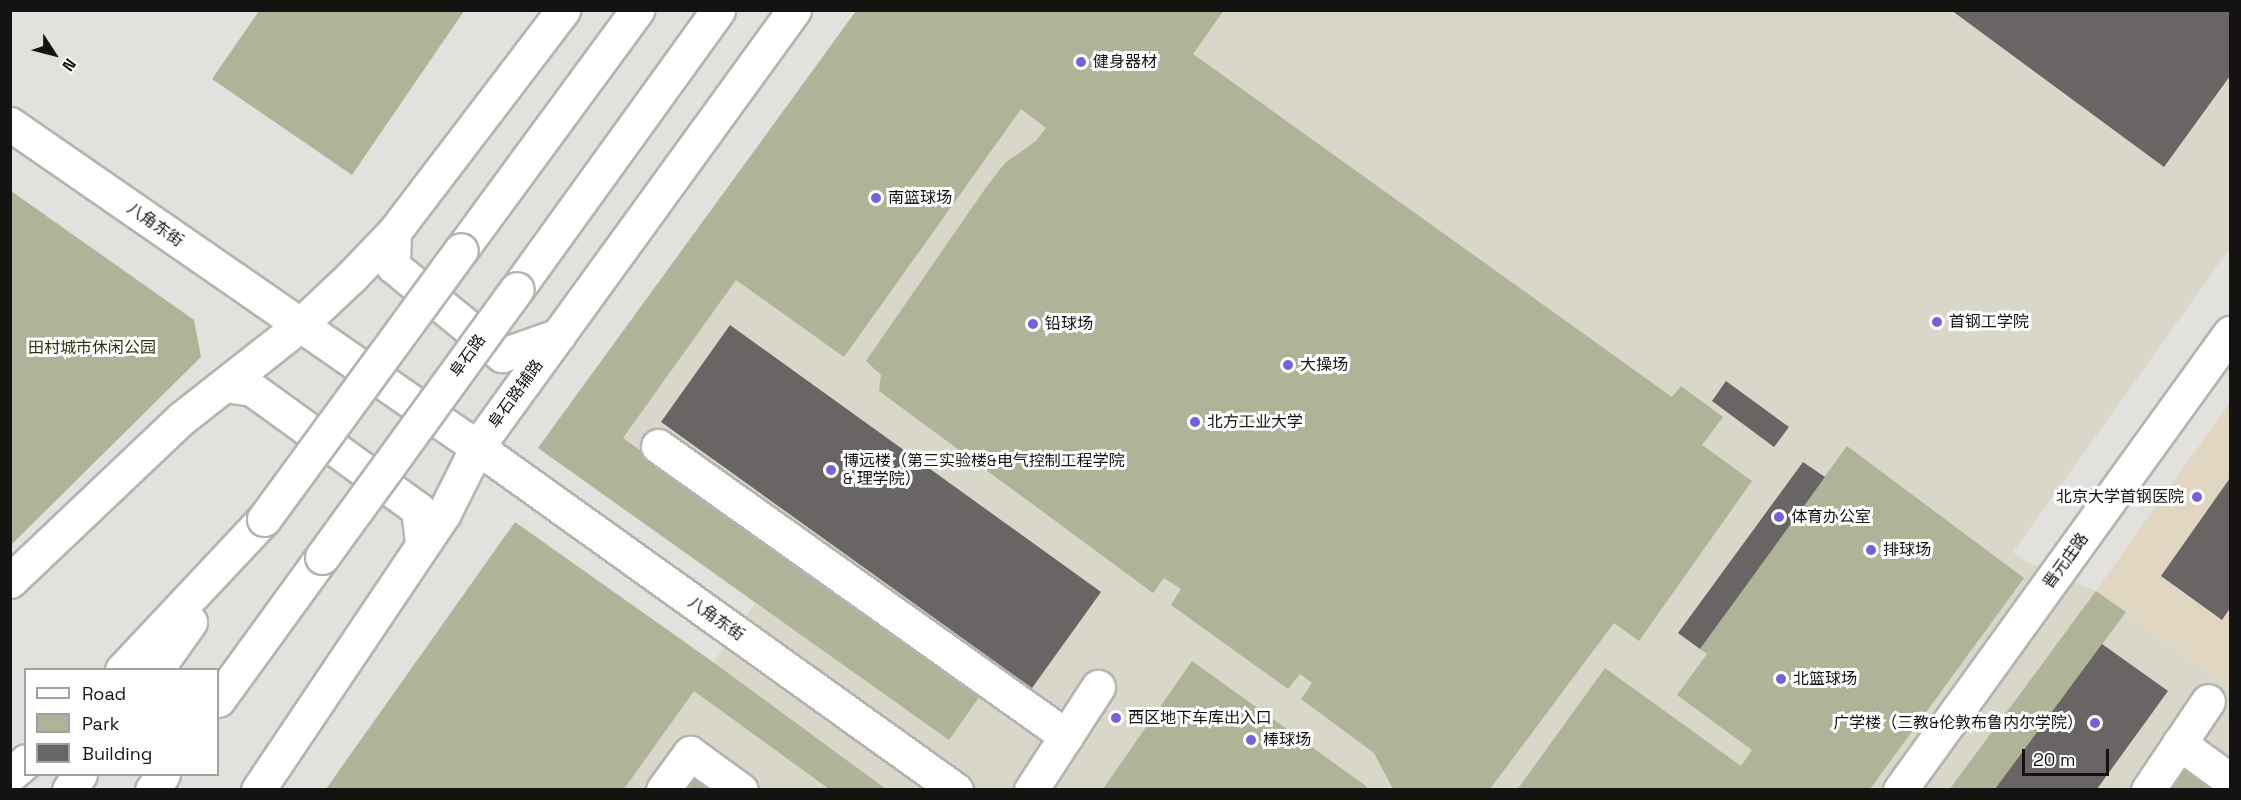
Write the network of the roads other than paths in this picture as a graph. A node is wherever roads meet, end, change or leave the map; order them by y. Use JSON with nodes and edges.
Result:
{"nodes":[{"id":1,"x":563,"y":10,"type":"edge"},
{"id":2,"x":636,"y":10,"type":"edge"},
{"id":3,"x":718,"y":10,"type":"edge"},
{"id":4,"x":795,"y":10,"type":"edge"},
{"id":5,"x":10,"y":124,"type":"edge"},
{"id":6,"x":394,"y":232,"type":"junction"},
{"id":7,"x":299,"y":326,"type":"junction"},
{"id":8,"x":2230,"y":333,"type":"edge"},
{"id":9,"x":560,"y":335,"type":"junction"},
{"id":10,"x":226,"y":385,"type":"junction"},
{"id":11,"x":658,"y":446,"type":"dead end"},
{"id":12,"x":477,"y":447,"type":"junction"},
{"id":13,"x":264,"y":519,"type":"junction"},
{"id":14,"x":422,"y":544,"type":"junction"},
{"id":15,"x":10,"y":581,"type":"edge"},
{"id":16,"x":123,"y":668,"type":"edge"},
{"id":17,"x":157,"y":668,"type":"edge"},
{"id":18,"x":1098,"y":687,"type":"dead end"},
{"id":19,"x":219,"y":699,"type":"edge"},
{"id":20,"x":2208,"y":702,"type":"dead end"},
{"id":21,"x":1066,"y":736,"type":"junction"},
{"id":22,"x":2179,"y":742,"type":"junction"},
{"id":23,"x":24,"y":763,"type":"edge"},
{"id":24,"x":10,"y":775,"type":"edge"},
{"id":25,"x":79,"y":776,"type":"edge"},
{"id":26,"x":162,"y":776,"type":"edge"},
{"id":27,"x":2230,"y":780,"type":"edge"},
{"id":28,"x":69,"y":789,"type":"edge"},
{"id":29,"x":152,"y":789,"type":"edge"},
{"id":30,"x":258,"y":789,"type":"edge"},
{"id":31,"x":663,"y":789,"type":"edge"},
{"id":32,"x":741,"y":789,"type":"edge"},
{"id":33,"x":956,"y":789,"type":"edge"},
{"id":34,"x":1031,"y":789,"type":"edge"},
{"id":35,"x":1900,"y":789,"type":"edge"},
{"id":36,"x":2148,"y":789,"type":"edge"}],
"edges":[{"from":1,"to":6,"type":"main road"},
{"from":2,"to":13,"type":"main road","bridge":true},
{"from":3,"to":19,"type":"main road","name":"阜石路","bridge":true},
{"from":4,"to":9,"type":"main road","name":"阜石路辅路"},
{"from":5,"to":7,"type":"main road","name":"八角东街"},
{"from":6,"to":7,"type":"main road"},
{"from":6,"to":9,"type":"main road"},
{"from":7,"to":10,"type":"main road"},
{"from":7,"to":12,"type":"main road","name":"八角东街"},
{"from":8,"to":35,"type":"main road","name":"晋元庄路"},
{"from":9,"to":12,"type":"main road","name":"阜石路辅路"},
{"from":10,"to":14,"type":"main road"},
{"from":10,"to":15,"type":"main road"},
{"from":11,"to":21,"type":"main road"},
{"from":12,"to":14,"type":"main road","name":"阜石路辅路"},
{"from":12,"to":33,"type":"main road","name":"八角东街"},
{"from":13,"to":16,"type":"main road"},
{"from":13,"to":17,"type":"main road"},
{"from":14,"to":30,"type":"main road","name":"阜石路辅路"},
{"from":18,"to":21,"type":"main road"},
{"from":20,"to":22,"type":"main road"},
{"from":21,"to":34,"type":"main road"},
{"from":22,"to":27,"type":"main road"},
{"from":22,"to":36,"type":"main road"},
{"from":23,"to":24,"type":"main road"},
{"from":25,"to":28,"type":"main road"},
{"from":26,"to":29,"type":"main road"},
{"from":31,"to":32,"type":"main road"}]}
